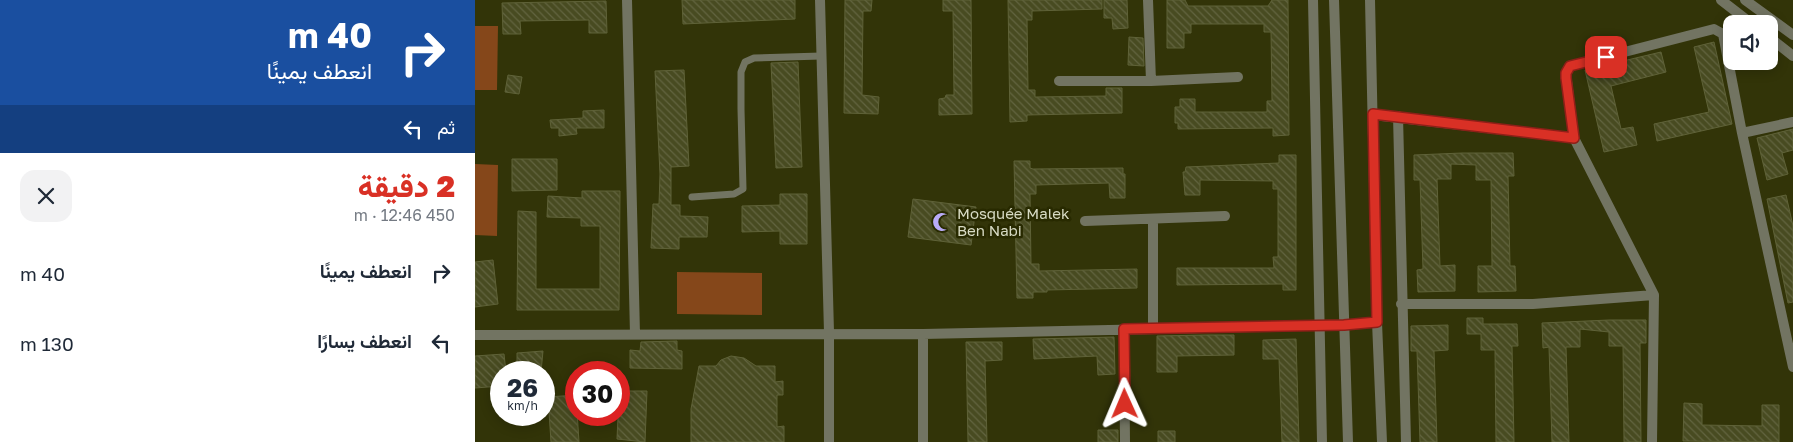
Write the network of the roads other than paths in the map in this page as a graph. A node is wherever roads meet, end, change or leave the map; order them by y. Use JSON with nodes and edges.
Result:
{"nodes":[{"id":1,"x":627,"y":0,"type":"edge"},
{"id":2,"x":820,"y":0,"type":"edge"},
{"id":3,"x":1148,"y":0,"type":"edge"},
{"id":4,"x":1313,"y":0,"type":"edge"},
{"id":5,"x":1335,"y":0,"type":"edge"},
{"id":6,"x":1370,"y":0,"type":"edge"},
{"id":7,"x":1721,"y":0,"type":"edge"},
{"id":8,"x":1745,"y":0,"type":"edge"},
{"id":9,"x":1740,"y":15,"type":"edge"},
{"id":10,"x":1793,"y":35,"type":"edge"},
{"id":11,"x":1778,"y":44,"type":"edge"},
{"id":12,"x":821,"y":56,"type":"junction"},
{"id":13,"x":1793,"y":56,"type":"edge"},
{"id":14,"x":1238,"y":77,"type":"dead end"},
{"id":15,"x":1059,"y":81,"type":"dead end"},
{"id":16,"x":1151,"y":81,"type":"junction"},
{"id":17,"x":1373,"y":114,"type":"junction"},
{"id":18,"x":1398,"y":116,"type":"junction"},
{"id":19,"x":1793,"y":122,"type":"edge"},
{"id":20,"x":1742,"y":133,"type":"junction"},
{"id":21,"x":1574,"y":138,"type":"junction"},
{"id":22,"x":692,"y":197,"type":"dead end"},
{"id":23,"x":1225,"y":216,"type":"dead end"},
{"id":24,"x":1153,"y":219,"type":"junction"},
{"id":25,"x":1085,"y":221,"type":"dead end"},
{"id":26,"x":1654,"y":295,"type":"junction"},
{"id":27,"x":1401,"y":304,"type":"junction"},
{"id":28,"x":1377,"y":322,"type":"junction"},
{"id":29,"x":1319,"y":324,"type":"junction"},
{"id":30,"x":1344,"y":325,"type":"junction"},
{"id":31,"x":1124,"y":329,"type":"junction"},
{"id":32,"x":1153,"y":329,"type":"junction"},
{"id":33,"x":829,"y":332,"type":"junction"},
{"id":34,"x":635,"y":334,"type":"junction"},
{"id":35,"x":923,"y":334,"type":"junction"},
{"id":36,"x":475,"y":335,"type":"edge"},
{"id":37,"x":1793,"y":367,"type":"edge"},
{"id":38,"x":829,"y":442,"type":"edge"},
{"id":39,"x":923,"y":442,"type":"edge"},
{"id":40,"x":1125,"y":442,"type":"edge"},
{"id":41,"x":1322,"y":442,"type":"edge"},
{"id":42,"x":1348,"y":442,"type":"edge"},
{"id":43,"x":1382,"y":442,"type":"edge"},
{"id":44,"x":1406,"y":442,"type":"edge"},
{"id":45,"x":1652,"y":442,"type":"edge"}],
"edges":[{"from":1,"to":34,"type":"street"},
{"from":2,"to":12,"type":"street"},
{"from":3,"to":16,"type":"street"},
{"from":4,"to":29,"type":"street"},
{"from":5,"to":30,"type":"street"},
{"from":6,"to":17,"type":"street"},
{"from":7,"to":9,"type":"street"},
{"from":8,"to":10,"type":"street"},
{"from":11,"to":13,"type":"street"},
{"from":12,"to":22,"type":"lane"},
{"from":12,"to":33,"type":"street"},
{"from":14,"to":16,"type":"street"},
{"from":15,"to":16,"type":"street"},
{"from":17,"to":18,"type":"street"},
{"from":17,"to":28,"type":"street"},
{"from":18,"to":21,"type":"street"},
{"from":18,"to":27,"type":"street"},
{"from":19,"to":20,"type":"street"},
{"from":20,"to":21,"type":"street"},
{"from":20,"to":37,"type":"street"},
{"from":21,"to":26,"type":"street"},
{"from":23,"to":24,"type":"street"},
{"from":24,"to":25,"type":"street"},
{"from":24,"to":32,"type":"street"},
{"from":26,"to":27,"type":"street"},
{"from":26,"to":45,"type":"street"},
{"from":27,"to":44,"type":"street"},
{"from":28,"to":30,"type":"street"},
{"from":28,"to":43,"type":"street"},
{"from":29,"to":30,"type":"street"},
{"from":29,"to":32,"type":"street"},
{"from":29,"to":41,"type":"street"},
{"from":30,"to":42,"type":"street"},
{"from":31,"to":32,"type":"street"},
{"from":31,"to":35,"type":"street"},
{"from":31,"to":40,"type":"street"},
{"from":33,"to":34,"type":"street"},
{"from":33,"to":35,"type":"street"},
{"from":33,"to":38,"type":"street"},
{"from":34,"to":36,"type":"street"},
{"from":35,"to":39,"type":"street"}]}
